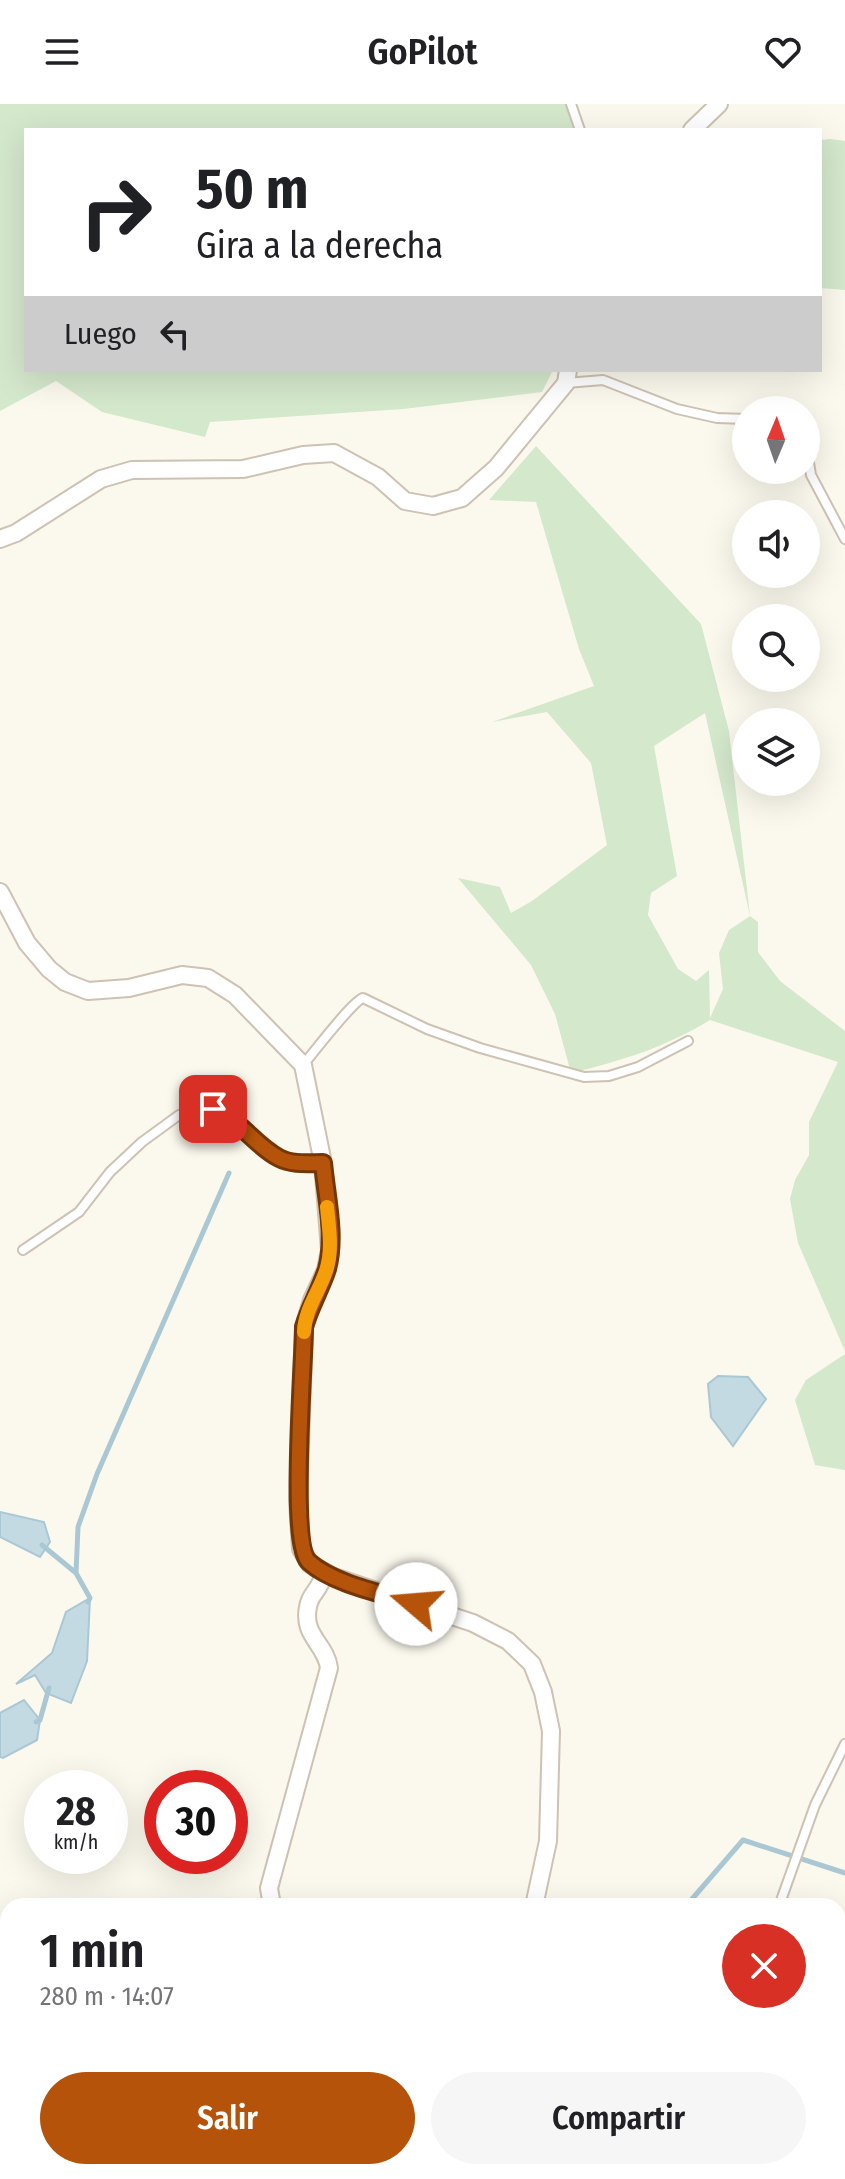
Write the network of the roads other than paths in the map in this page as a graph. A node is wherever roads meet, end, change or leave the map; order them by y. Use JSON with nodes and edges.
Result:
{"nodes":[{"id":1,"x":571,"y":104,"type":"edge"},
{"id":2,"x":719,"y":104,"type":"edge"},
{"id":3,"x":579,"y":128,"type":"edge"},
{"id":4,"x":694,"y":128,"type":"edge"},
{"id":5,"x":567,"y":376,"type":"edge"},
{"id":6,"x":732,"y":419,"type":"edge"},
{"id":7,"x":816,"y":484,"type":"edge"},
{"id":8,"x":0,"y":539,"type":"edge"},
{"id":9,"x":845,"y":539,"type":"edge"},
{"id":10,"x":0,"y":892,"type":"edge"},
{"id":11,"x":688,"y":1041,"type":"dead end"},
{"id":12,"x":303,"y":1065,"type":"junction"},
{"id":13,"x":323,"y":1163,"type":"junction"},
{"id":14,"x":23,"y":1250,"type":"dead end"},
{"id":15,"x":324,"y":1572,"type":"junction"},
{"id":16,"x":845,"y":1744,"type":"edge"},
{"id":17,"x":271,"y":1898,"type":"edge"},
{"id":18,"x":536,"y":1898,"type":"edge"},
{"id":19,"x":782,"y":1898,"type":"edge"}],
"edges":[{"from":1,"to":3,"type":"lane"},
{"from":2,"to":4,"type":"street"},
{"from":5,"to":6,"type":"lane"},
{"from":5,"to":8,"type":"street"},
{"from":7,"to":9,"type":"lane"},
{"from":10,"to":12,"type":"street"},
{"from":11,"to":12,"type":"lane"},
{"from":12,"to":13,"type":"street"},
{"from":13,"to":14,"type":"lane"},
{"from":13,"to":15,"type":"street"},
{"from":15,"to":17,"type":"street"},
{"from":15,"to":18,"type":"street"},
{"from":16,"to":19,"type":"lane"}]}
